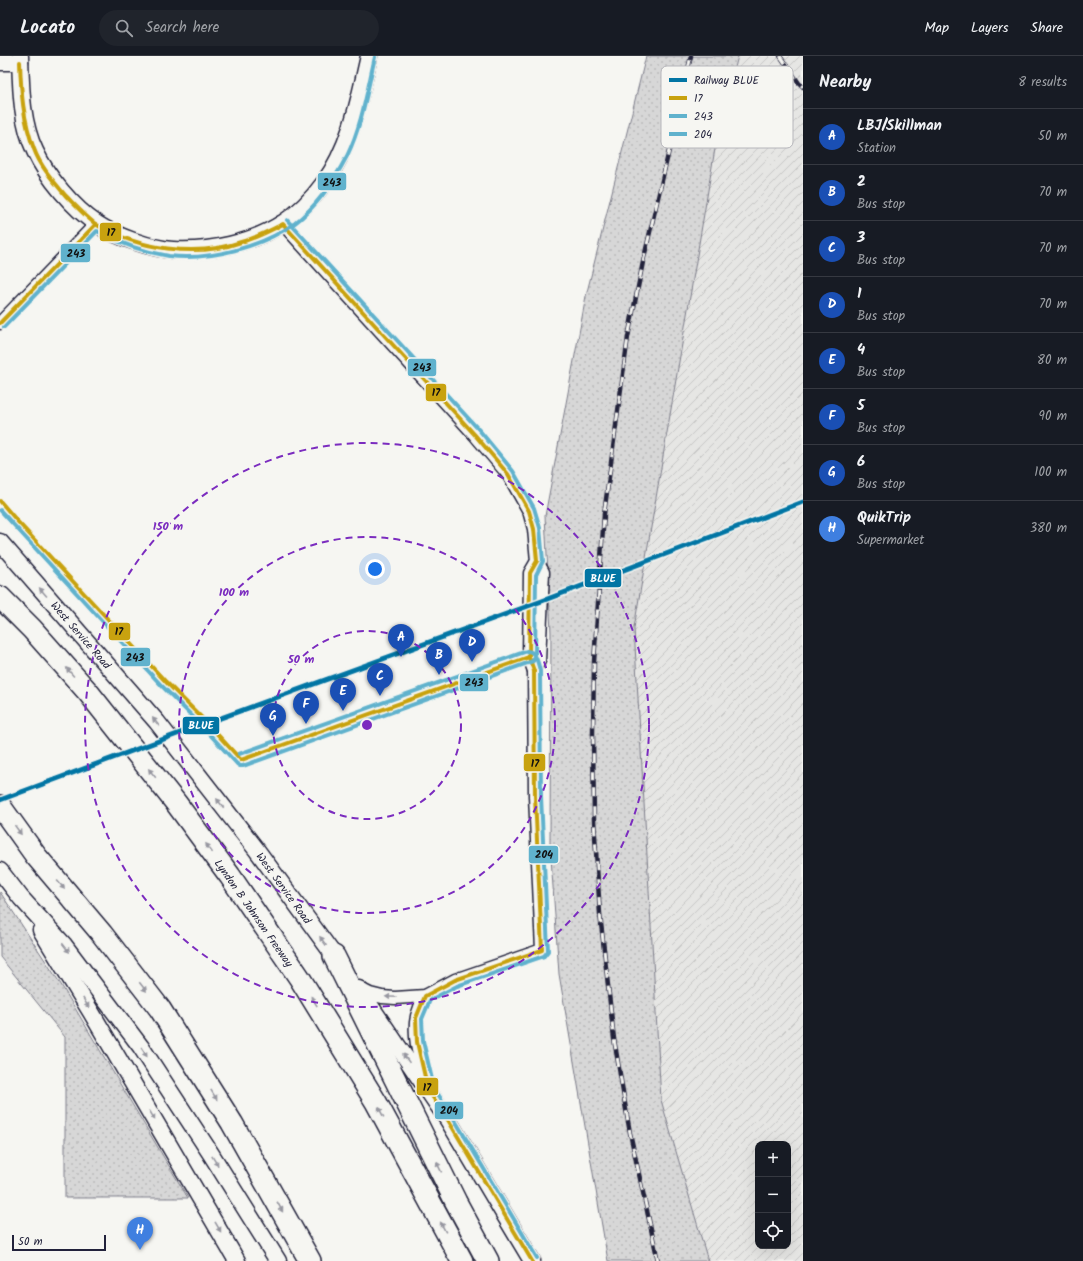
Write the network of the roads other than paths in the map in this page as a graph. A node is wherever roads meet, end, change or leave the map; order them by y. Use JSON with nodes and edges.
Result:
{"nodes":[{"id":1,"x":369,"y":56,"type":"edge"},
{"id":2,"x":20,"y":59,"type":"edge"},
{"id":3,"x":0,"y":62,"type":"edge"},
{"id":4,"x":96,"y":224,"type":"junction"},
{"id":5,"x":283,"y":224,"type":"junction"},
{"id":6,"x":0,"y":323,"type":"edge"},
{"id":7,"x":0,"y":542,"type":"edge"},
{"id":8,"x":537,"y":561,"type":"junction"},
{"id":9,"x":0,"y":597,"type":"edge"},
{"id":10,"x":534,"y":671,"type":"junction"},
{"id":11,"x":0,"y":806,"type":"edge"},
{"id":12,"x":0,"y":871,"type":"edge"},
{"id":13,"x":22,"y":898,"type":"junction"},
{"id":14,"x":334,"y":956,"type":"junction"},
{"id":15,"x":358,"y":988,"type":"junction"},
{"id":16,"x":425,"y":996,"type":"junction"},
{"id":17,"x":428,"y":1090,"type":"junction"},
{"id":18,"x":237,"y":1261,"type":"edge"},
{"id":19,"x":278,"y":1261,"type":"edge"},
{"id":20,"x":310,"y":1261,"type":"edge"},
{"id":21,"x":462,"y":1261,"type":"edge"},
{"id":22,"x":488,"y":1261,"type":"edge"},
{"id":23,"x":532,"y":1261,"type":"edge"}],
"edges":[{"from":1,"to":5,"type":"main road"},
{"from":2,"to":3,"type":"main road"},
{"from":2,"to":4,"type":"main road"},
{"from":4,"to":5,"type":"main road"},
{"from":4,"to":6,"type":"street"},
{"from":5,"to":8,"type":"street"},
{"from":14,"to":7,"type":"main road","name":"West Service Road","one_way":true},
{"from":8,"to":10,"type":"street"},
{"from":8,"to":10,"type":"street"},
{"from":21,"to":9,"type":"highway","name":"Lyndon B Johnson Freeway","one_way":true},
{"from":10,"to":16,"type":"street"},
{"from":11,"to":20,"type":"highway","one_way":true},
{"from":12,"to":13,"type":"main road"},
{"from":13,"to":18,"type":"main road","one_way":true},
{"from":13,"to":19,"type":"main road","one_way":true},
{"from":14,"to":15,"type":"main road","name":"West Service Road"},
{"from":22,"to":14,"type":"highway","one_way":true},
{"from":16,"to":15,"type":"street","one_way":true},
{"from":17,"to":15,"type":"main road","name":"West Service Road","one_way":true},
{"from":16,"to":17,"type":"street"},
{"from":17,"to":23,"type":"main road","name":"West Service Road"}]}
